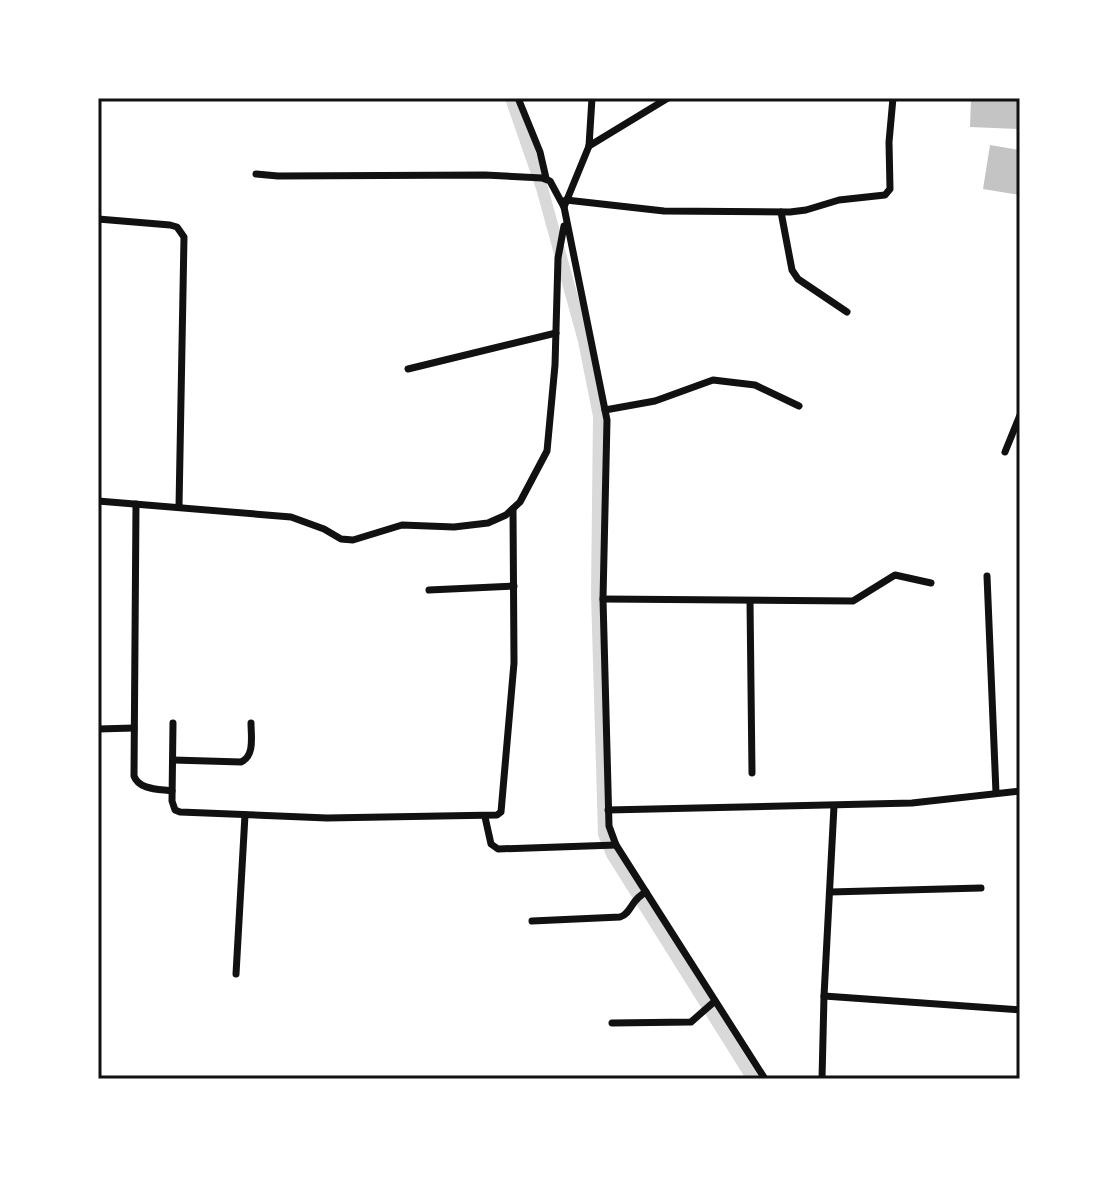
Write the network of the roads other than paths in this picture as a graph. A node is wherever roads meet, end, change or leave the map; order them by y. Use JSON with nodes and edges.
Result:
{"nodes":[{"id":1,"x":518,"y":98,"type":"edge"},
{"id":2,"x":592,"y":98,"type":"edge"},
{"id":3,"x":668,"y":98,"type":"edge"},
{"id":4,"x":893,"y":98,"type":"edge"},
{"id":5,"x":589,"y":146,"type":"junction"},
{"id":6,"x":256,"y":174,"type":"dead end"},
{"id":7,"x":541,"y":178,"type":"junction"},
{"id":8,"x":565,"y":204,"type":"junction"},
{"id":9,"x":781,"y":212,"type":"junction"},
{"id":10,"x":98,"y":219,"type":"edge"},
{"id":11,"x":565,"y":219,"type":"junction"},
{"id":12,"x":847,"y":312,"type":"dead end"},
{"id":13,"x":556,"y":333,"type":"junction"},
{"id":14,"x":408,"y":369,"type":"dead end"},
{"id":15,"x":799,"y":406,"type":"dead end"},
{"id":16,"x":605,"y":410,"type":"junction"},
{"id":17,"x":1020,"y":415,"type":"edge"},
{"id":18,"x":1005,"y":452,"type":"dead end"},
{"id":19,"x":98,"y":501,"type":"edge"},
{"id":20,"x":136,"y":504,"type":"junction"},
{"id":21,"x":179,"y":507,"type":"junction"},
{"id":22,"x":513,"y":509,"type":"junction"},
{"id":23,"x":987,"y":576,"type":"dead end"},
{"id":24,"x":931,"y":583,"type":"dead end"},
{"id":25,"x":514,"y":586,"type":"junction"},
{"id":26,"x":429,"y":590,"type":"dead end"},
{"id":27,"x":603,"y":599,"type":"junction"},
{"id":28,"x":750,"y":601,"type":"junction"},
{"id":29,"x":173,"y":723,"type":"dead end"},
{"id":30,"x":251,"y":723,"type":"dead end"},
{"id":31,"x":134,"y":728,"type":"junction"},
{"id":32,"x":98,"y":729,"type":"edge"},
{"id":33,"x":173,"y":760,"type":"junction"},
{"id":34,"x":752,"y":773,"type":"dead end"},
{"id":35,"x":172,"y":791,"type":"junction"},
{"id":36,"x":1020,"y":791,"type":"edge"},
{"id":37,"x":996,"y":793,"type":"junction"},
{"id":38,"x":834,"y":806,"type":"junction"},
{"id":39,"x":608,"y":810,"type":"junction"},
{"id":40,"x":245,"y":815,"type":"junction"},
{"id":41,"x":485,"y":817,"type":"junction"},
{"id":42,"x":611,"y":846,"type":"junction"},
{"id":43,"x":981,"y":888,"type":"dead end"},
{"id":44,"x":830,"y":892,"type":"junction"},
{"id":45,"x":641,"y":894,"type":"junction"},
{"id":46,"x":532,"y":921,"type":"dead end"},
{"id":47,"x":236,"y":974,"type":"dead end"},
{"id":48,"x":824,"y":996,"type":"junction"},
{"id":49,"x":713,"y":1003,"type":"junction"},
{"id":50,"x":1020,"y":1010,"type":"edge"},
{"id":51,"x":612,"y":1023,"type":"dead end"},
{"id":52,"x":765,"y":1079,"type":"edge"},
{"id":53,"x":822,"y":1079,"type":"edge"}],
"edges":[{"from":1,"to":7,"type":"street"},
{"from":2,"to":5,"type":"street"},
{"from":3,"to":5,"type":"street"},
{"from":4,"to":9,"type":"street"},
{"from":5,"to":8,"type":"street"},
{"from":6,"to":7,"type":"street"},
{"from":7,"to":8,"type":"street"},
{"from":8,"to":9,"type":"street"},
{"from":8,"to":11,"type":"street"},
{"from":9,"to":12,"type":"street"},
{"from":10,"to":21,"type":"street"},
{"from":11,"to":13,"type":"street"},
{"from":11,"to":16,"type":"street"},
{"from":13,"to":14,"type":"street"},
{"from":13,"to":22,"type":"street"},
{"from":15,"to":16,"type":"street"},
{"from":16,"to":27,"type":"street"},
{"from":17,"to":18,"type":"street"},
{"from":19,"to":20,"type":"street"},
{"from":20,"to":21,"type":"street"},
{"from":20,"to":31,"type":"street"},
{"from":21,"to":22,"type":"street"},
{"from":22,"to":25,"type":"street"},
{"from":23,"to":37,"type":"street"},
{"from":24,"to":28,"type":"street"},
{"from":25,"to":26,"type":"street"},
{"from":25,"to":41,"type":"street"},
{"from":27,"to":28,"type":"street"},
{"from":27,"to":39,"type":"street"},
{"from":28,"to":34,"type":"street"},
{"from":29,"to":33,"type":"street"},
{"from":30,"to":33,"type":"street"},
{"from":31,"to":32,"type":"street"},
{"from":31,"to":35,"type":"street"},
{"from":33,"to":35,"type":"street"},
{"from":35,"to":40,"type":"street"},
{"from":36,"to":37,"type":"street"},
{"from":37,"to":38,"type":"street"},
{"from":38,"to":39,"type":"street"},
{"from":38,"to":44,"type":"street"},
{"from":39,"to":42,"type":"street"},
{"from":40,"to":41,"type":"street"},
{"from":40,"to":47,"type":"street"},
{"from":41,"to":42,"type":"street"},
{"from":42,"to":45,"type":"street"},
{"from":43,"to":44,"type":"street"},
{"from":44,"to":48,"type":"street"},
{"from":45,"to":46,"type":"street"},
{"from":45,"to":49,"type":"street"},
{"from":48,"to":50,"type":"street"},
{"from":48,"to":53,"type":"street"},
{"from":49,"to":51,"type":"street"},
{"from":49,"to":52,"type":"street"}]}
